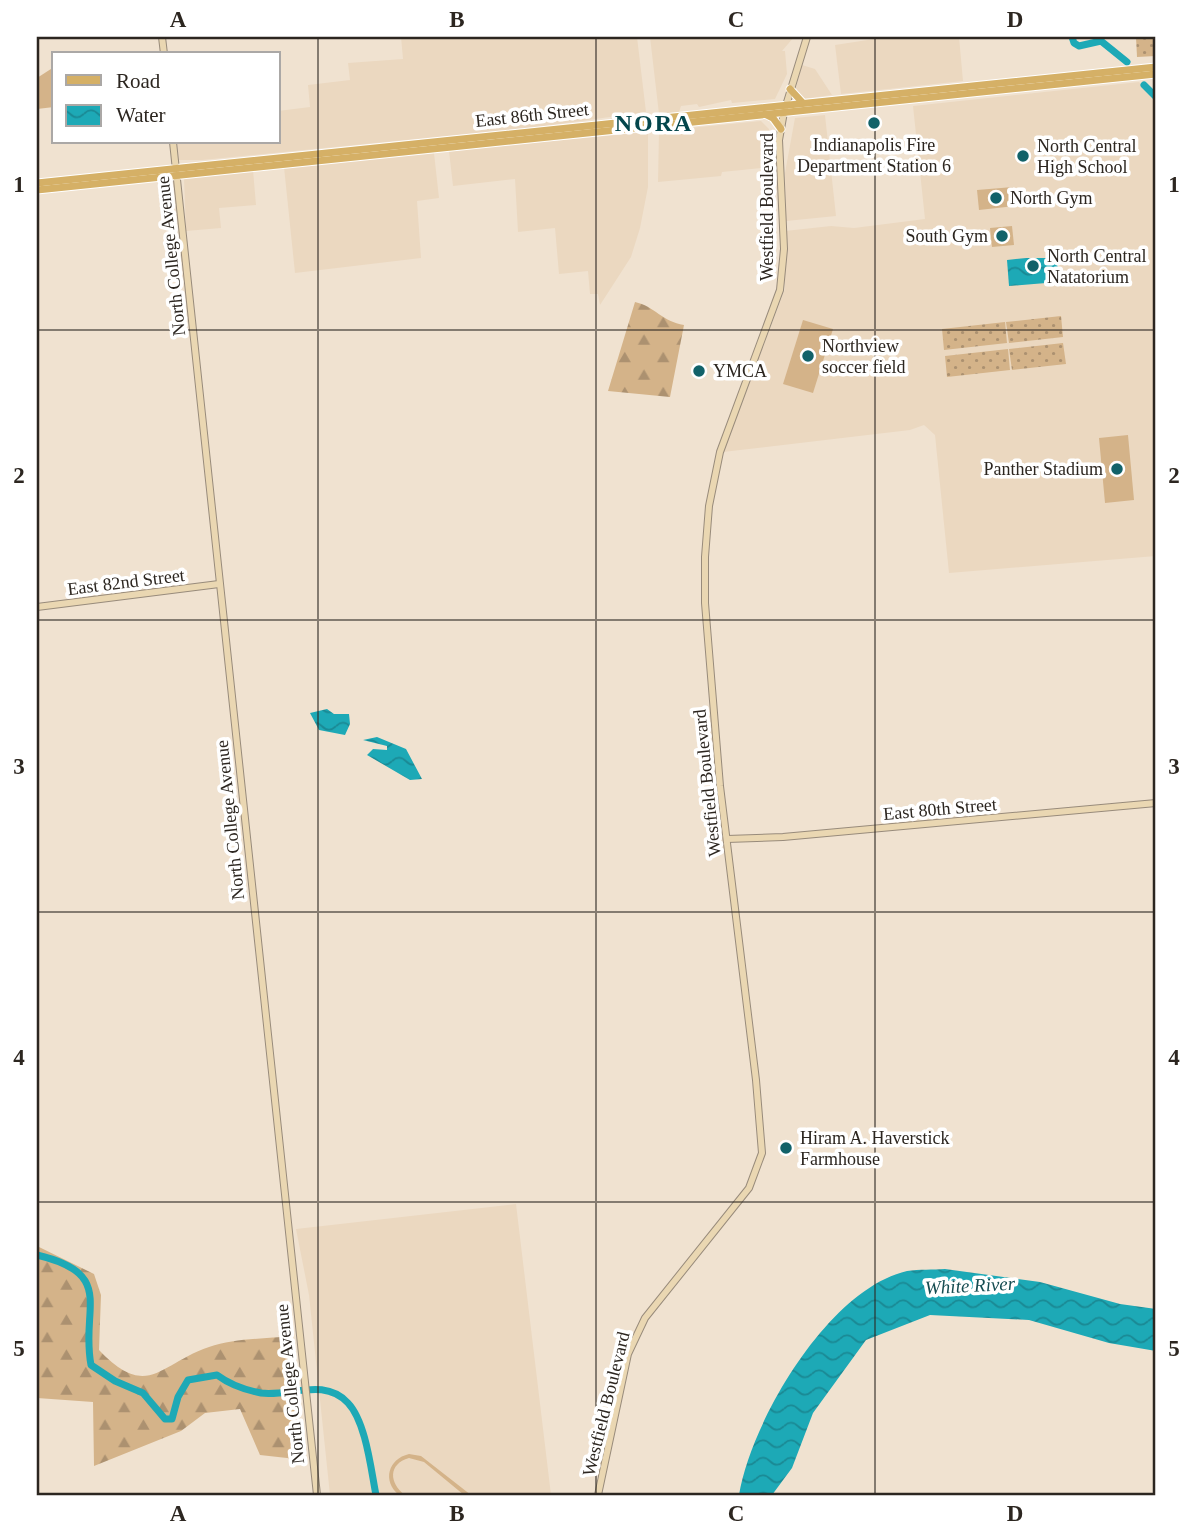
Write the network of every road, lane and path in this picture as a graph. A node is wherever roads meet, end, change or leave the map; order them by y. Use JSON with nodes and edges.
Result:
{"nodes":[{"id":1,"x":807,"y":37,"type":"edge"},
{"id":2,"x":1156,"y":67,"type":"edge"},
{"id":3,"x":1156,"y":74,"type":"edge"},
{"id":4,"x":790,"y":89,"type":"junction"},
{"id":5,"x":802,"y":103,"type":"junction"},
{"id":6,"x":785,"y":108,"type":"junction"},
{"id":7,"x":764,"y":114,"type":"junction"},
{"id":8,"x":781,"y":129,"type":"junction"},
{"id":9,"x":173,"y":144,"type":"edge"},
{"id":10,"x":176,"y":170,"type":"junction"},
{"id":11,"x":37,"y":183,"type":"edge"},
{"id":12,"x":37,"y":190,"type":"edge"},
{"id":13,"x":219,"y":584,"type":"junction"},
{"id":14,"x":37,"y":607,"type":"edge"},
{"id":15,"x":1156,"y":803,"type":"edge"},
{"id":16,"x":727,"y":839,"type":"junction"},
{"id":17,"x":317,"y":1495,"type":"edge"},
{"id":18,"x":598,"y":1495,"type":"edge"}],
"edges":[{"from":1,"to":4,"type":"street","name":"Westfield Boulevard"},
{"from":2,"to":5,"type":"main road","name":"East 86th Street"},
{"from":3,"to":6,"type":"main road","name":"East 86th Street"},
{"from":4,"to":5,"type":"main road"},
{"from":4,"to":6,"type":"street","name":"Westfield Boulevard"},
{"from":5,"to":6,"type":"main road","name":"East 86th Street"},
{"from":6,"to":7,"type":"main road","name":"East 86th Street"},
{"from":6,"to":8,"type":"street","name":"Westfield Boulevard"},
{"from":6,"to":10,"type":"main road","name":"East 86th Street"},
{"from":7,"to":8,"type":"main road"},
{"from":7,"to":10,"type":"main road","name":"East 86th Street"},
{"from":8,"to":16,"type":"street","name":"Westfield Boulevard"},
{"from":9,"to":10,"type":"street","name":"North College Avenue"},
{"from":10,"to":11,"type":"main road","name":"East 86th Street"},
{"from":10,"to":12,"type":"main road","name":"East 86th Street"},
{"from":10,"to":13,"type":"street","name":"North College Avenue"},
{"from":13,"to":14,"type":"street","name":"East 82nd Street"},
{"from":13,"to":17,"type":"street","name":"North College Avenue"},
{"from":15,"to":16,"type":"street","name":"East 80th Street"},
{"from":16,"to":18,"type":"street","name":"Westfield Boulevard"}]}
